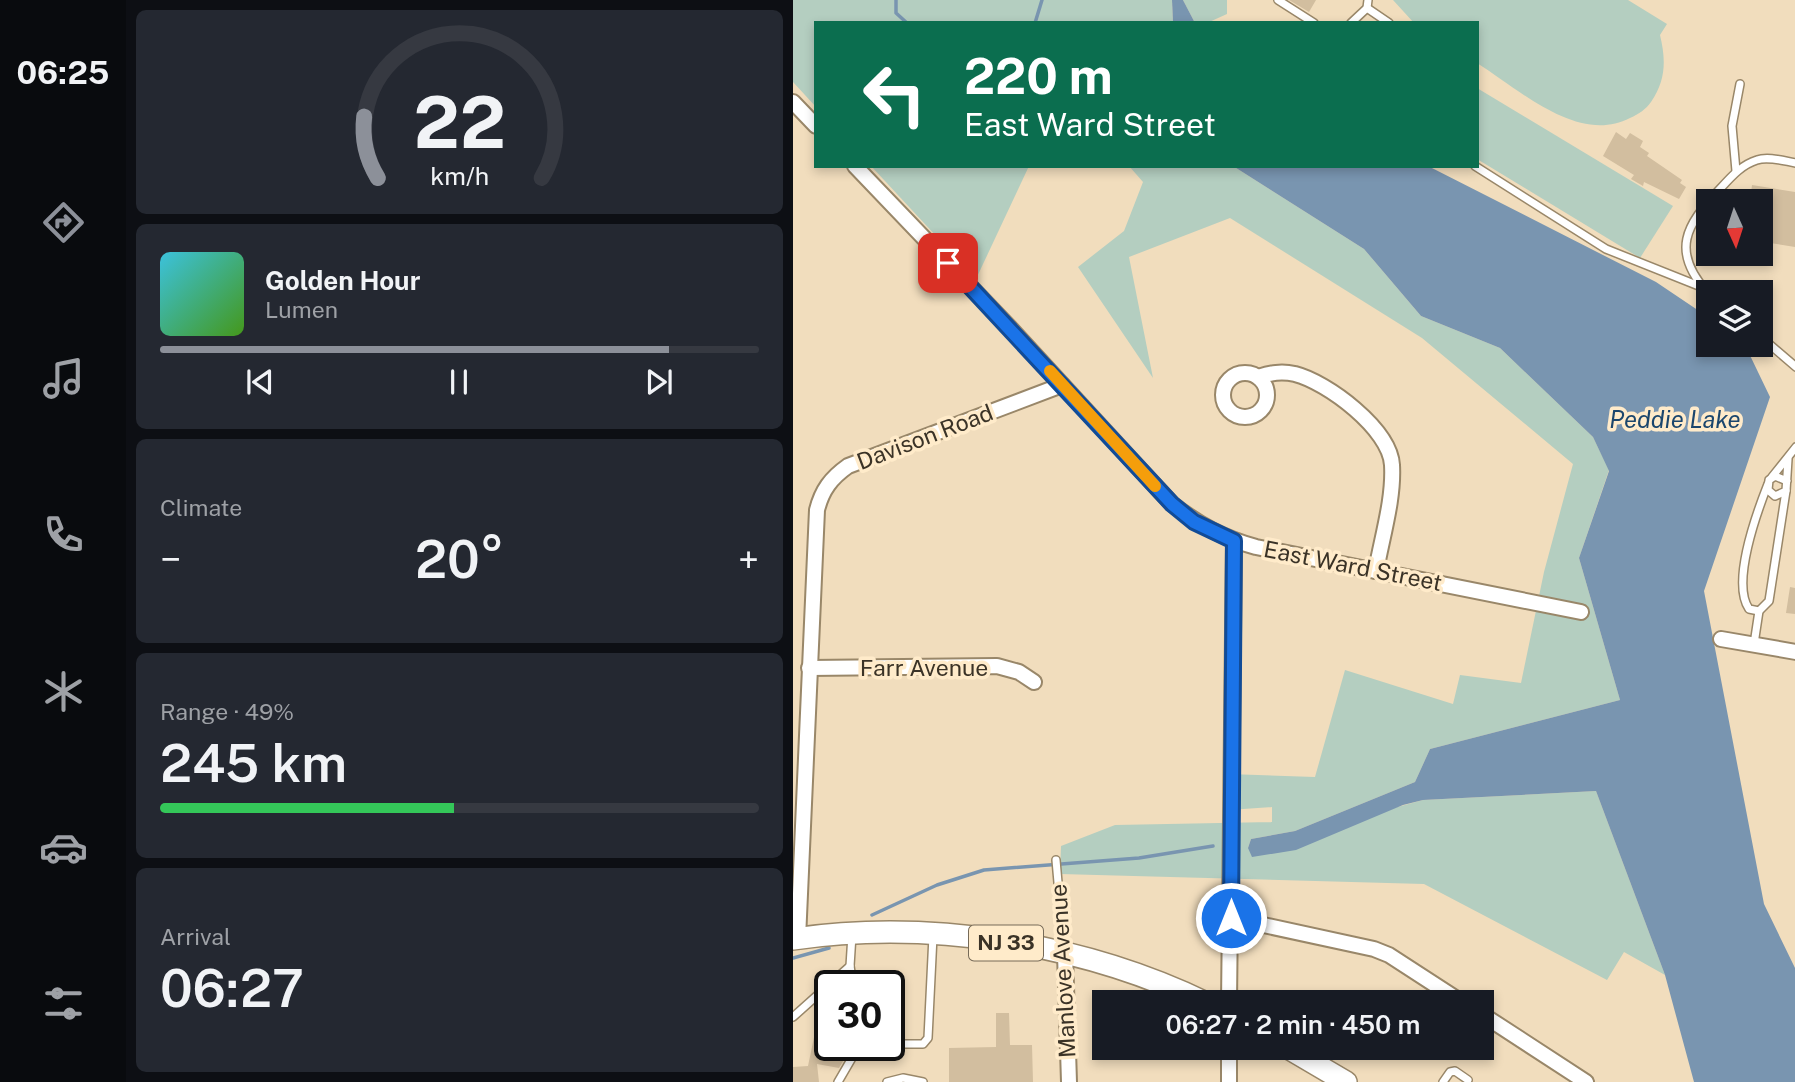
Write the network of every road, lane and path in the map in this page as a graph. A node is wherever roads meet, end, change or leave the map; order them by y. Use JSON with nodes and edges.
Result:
{"nodes":[{"id":1,"x":1278,"y":0,"type":"edge"},
{"id":2,"x":1367,"y":4,"type":"edge"},
{"id":3,"x":1311,"y":21,"type":"edge"},
{"id":4,"x":1353,"y":21,"type":"edge"},
{"id":5,"x":1387,"y":21,"type":"edge"},
{"id":6,"x":1740,"y":84,"type":"dead end"},
{"id":7,"x":793,"y":102,"type":"edge"},
{"id":8,"x":814,"y":124,"type":"edge"},
{"id":9,"x":1795,"y":163,"type":"edge"},
{"id":10,"x":857,"y":168,"type":"edge"},
{"id":11,"x":1478,"y":168,"type":"edge"},
{"id":12,"x":1736,"y":171,"type":"junction"},
{"id":13,"x":1700,"y":280,"type":"edge"},
{"id":14,"x":1696,"y":286,"type":"edge"},
{"id":15,"x":1773,"y":347,"type":"edge"},
{"id":16,"x":1795,"y":366,"type":"edge"},
{"id":17,"x":1258,"y":377,"type":"dead end"},
{"id":18,"x":1062,"y":385,"type":"junction"},
{"id":19,"x":1795,"y":447,"type":"edge"},
{"id":20,"x":1788,"y":459,"type":"junction"},
{"id":21,"x":1770,"y":481,"type":"junction"},
{"id":22,"x":1787,"y":481,"type":"junction"},
{"id":23,"x":1786,"y":491,"type":"junction"},
{"id":24,"x":1234,"y":541,"type":"junction"},
{"id":25,"x":1376,"y":571,"type":"junction"},
{"id":26,"x":1759,"y":611,"type":"junction"},
{"id":27,"x":1581,"y":612,"type":"dead end"},
{"id":28,"x":1721,"y":639,"type":"dead end"},
{"id":29,"x":1754,"y":644,"type":"junction"},
{"id":30,"x":1795,"y":652,"type":"edge"},
{"id":31,"x":809,"y":668,"type":"junction"},
{"id":32,"x":1034,"y":682,"type":"dead end"},
{"id":33,"x":1056,"y":860,"type":"dead end"},
{"id":34,"x":1231,"y":918,"type":"junction"},
{"id":35,"x":853,"y":934,"type":"junction"},
{"id":36,"x":933,"y":935,"type":"junction"},
{"id":37,"x":795,"y":939,"type":"edge"},
{"id":38,"x":1065,"y":954,"type":"junction"},
{"id":39,"x":850,"y":966,"type":"junction"},
{"id":40,"x":851,"y":970,"type":"edge"},
{"id":41,"x":1174,"y":990,"type":"edge"},
{"id":42,"x":1229,"y":990,"type":"edge"},
{"id":43,"x":1443,"y":990,"type":"edge"},
{"id":44,"x":793,"y":1017,"type":"edge"},
{"id":45,"x":1494,"y":1022,"type":"edge"},
{"id":46,"x":905,"y":1044,"type":"edge"},
{"id":47,"x":1229,"y":1060,"type":"edge"},
{"id":48,"x":1308,"y":1060,"type":"edge"},
{"id":49,"x":848,"y":1061,"type":"edge"},
{"id":50,"x":1468,"y":1080,"type":"dead end"},
{"id":51,"x":838,"y":1082,"type":"edge"},
{"id":52,"x":887,"y":1082,"type":"edge"},
{"id":53,"x":923,"y":1082,"type":"edge"},
{"id":54,"x":1069,"y":1082,"type":"edge"},
{"id":55,"x":1229,"y":1082,"type":"edge"},
{"id":56,"x":1346,"y":1082,"type":"edge"},
{"id":57,"x":1443,"y":1082,"type":"edge"},
{"id":58,"x":1586,"y":1082,"type":"edge"}],
"edges":[{"from":1,"to":3,"type":"lane"},
{"from":2,"to":4,"type":"lane"},
{"from":2,"to":5,"type":"lane"},
{"from":6,"to":12,"type":"lane"},
{"from":7,"to":8,"type":"street"},
{"from":9,"to":12,"type":"lane"},
{"from":10,"to":18,"type":"street","name":"East Ward Street"},
{"from":11,"to":14,"type":"lane"},
{"from":12,"to":13,"type":"lane"},
{"from":15,"to":16,"type":"lane"},
{"from":17,"to":25,"type":"street"},
{"from":18,"to":24,"type":"street","name":"East Ward Street"},
{"from":18,"to":31,"type":"street","name":"Davison Road"},
{"from":19,"to":20,"type":"lane"},
{"from":20,"to":21,"type":"lane"},
{"from":20,"to":22,"type":"lane"},
{"from":21,"to":22,"type":"lane"},
{"from":21,"to":23,"type":"lane"},
{"from":21,"to":26,"type":"lane"},
{"from":22,"to":23,"type":"lane"},
{"from":23,"to":26,"type":"lane"},
{"from":24,"to":25,"type":"street","name":"East Ward Street"},
{"from":24,"to":34,"type":"street"},
{"from":25,"to":27,"type":"street","name":"East Ward Street"},
{"from":26,"to":29,"type":"lane"},
{"from":28,"to":29,"type":"street"},
{"from":29,"to":30,"type":"street"},
{"from":31,"to":32,"type":"street","name":"Farr Avenue"},
{"from":31,"to":37,"type":"street","name":"Davison Road"},
{"from":33,"to":38,"type":"lane","name":"Manlove Avenue"},
{"from":34,"to":42,"type":"street"},
{"from":34,"to":43,"type":"street"},
{"from":35,"to":36,"type":"main road","number":"NJ 33"},
{"from":35,"to":37,"type":"main road","number":"NJ 33"},
{"from":35,"to":39,"type":"lane"},
{"from":36,"to":38,"type":"main road","number":"NJ 33"},
{"from":36,"to":46,"type":"lane"},
{"from":38,"to":41,"type":"main road","number":"NJ 33"},
{"from":38,"to":54,"type":"street","name":"Manlove Avenue"},
{"from":39,"to":40,"type":"lane"},
{"from":39,"to":44,"type":"lane"},
{"from":45,"to":58,"type":"street"},
{"from":47,"to":55,"type":"street"},
{"from":48,"to":56,"type":"main road"},
{"from":49,"to":51,"type":"lane"},
{"from":50,"to":57,"type":"lane"},
{"from":52,"to":53,"type":"lane"}]}
